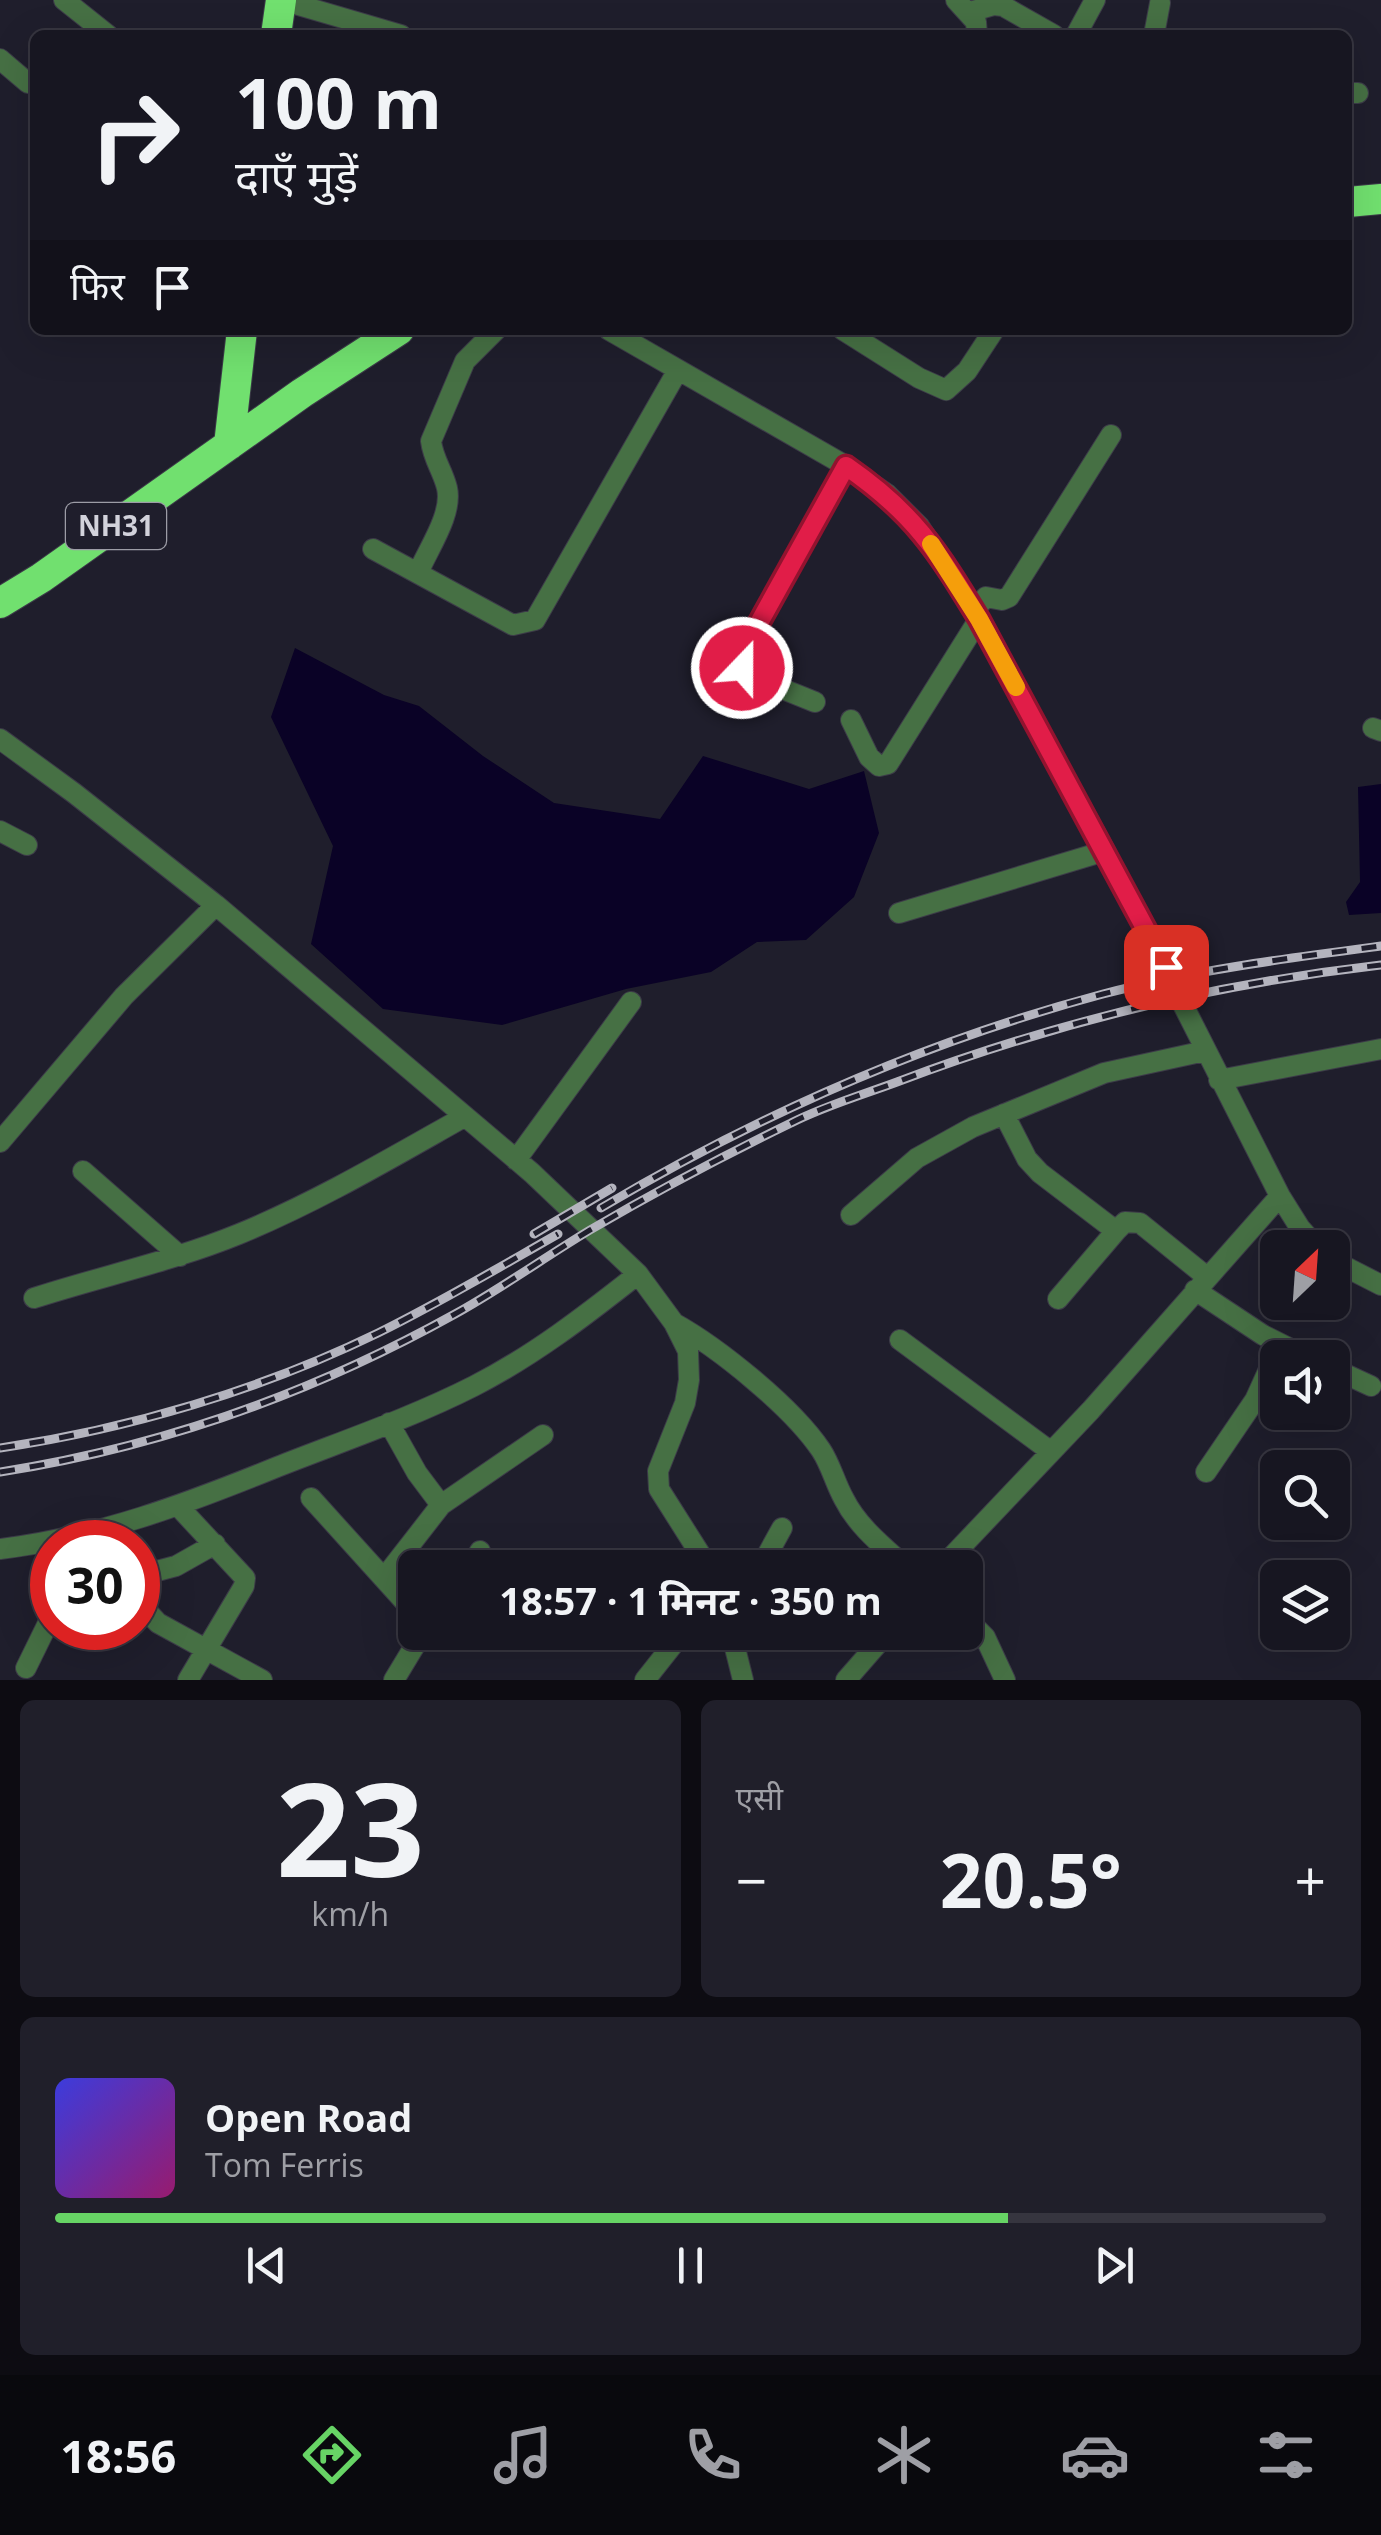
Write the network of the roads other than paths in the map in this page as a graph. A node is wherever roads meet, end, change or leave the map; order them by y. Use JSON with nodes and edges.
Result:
{"nodes":[{"id":1,"x":64,"y":0,"type":"edge"},
{"id":2,"x":281,"y":0,"type":"edge"},
{"id":3,"x":1095,"y":0,"type":"edge"},
{"id":4,"x":1160,"y":3,"type":"dead end"},
{"id":5,"x":963,"y":6,"type":"edge"},
{"id":6,"x":102,"y":30,"type":"edge"},
{"id":7,"x":277,"y":30,"type":"edge"},
{"id":8,"x":384,"y":30,"type":"edge"},
{"id":9,"x":976,"y":30,"type":"edge"},
{"id":10,"x":1045,"y":30,"type":"edge"},
{"id":11,"x":1079,"y":30,"type":"edge"},
{"id":12,"x":1155,"y":30,"type":"edge"},
{"id":13,"x":0,"y":59,"type":"edge"},
{"id":14,"x":28,"y":83,"type":"dead end"},
{"id":15,"x":1381,"y":199,"type":"edge"},
{"id":16,"x":1352,"y":202,"type":"edge"},
{"id":17,"x":241,"y":335,"type":"edge"},
{"id":18,"x":392,"y":335,"type":"edge"},
{"id":19,"x":491,"y":335,"type":"edge"},
{"id":20,"x":618,"y":335,"type":"edge"},
{"id":21,"x":851,"y":335,"type":"edge"},
{"id":22,"x":991,"y":335,"type":"edge"},
{"id":23,"x":678,"y":370,"type":"junction"},
{"id":24,"x":1112,"y":435,"type":"dead end"},
{"id":25,"x":229,"y":444,"type":"junction"},
{"id":26,"x":846,"y":466,"type":"junction"},
{"id":27,"x":374,"y":548,"type":"dead end"},
{"id":28,"x":418,"y":573,"type":"junction"},
{"id":29,"x":0,"y":603,"type":"edge"},
{"id":30,"x":977,"y":614,"type":"junction"},
{"id":31,"x":815,"y":702,"type":"dead end"},
{"id":32,"x":851,"y":720,"type":"dead end"},
{"id":33,"x":0,"y":739,"type":"edge"},
{"id":34,"x":0,"y":831,"type":"edge"},
{"id":35,"x":27,"y":845,"type":"dead end"},
{"id":36,"x":1106,"y":851,"type":"junction"},
{"id":37,"x":216,"y":906,"type":"junction"},
{"id":38,"x":899,"y":913,"type":"dead end"},
{"id":39,"x":631,"y":1002,"type":"dead end"},
{"id":40,"x":1381,"y":1049,"type":"edge"},
{"id":41,"x":1206,"y":1051,"type":"junction"},
{"id":42,"x":1219,"y":1080,"type":"junction"},
{"id":43,"x":1004,"y":1114,"type":"junction"},
{"id":44,"x":7,"y":1117,"type":"edge"},
{"id":45,"x":464,"y":1117,"type":"junction"},
{"id":46,"x":0,"y":1142,"type":"edge"},
{"id":47,"x":516,"y":1160,"type":"junction"},
{"id":48,"x":83,"y":1171,"type":"dead end"},
{"id":49,"x":1280,"y":1196,"type":"junction"},
{"id":50,"x":851,"y":1215,"type":"dead end"},
{"id":51,"x":1302,"y":1230,"type":"edge"},
{"id":52,"x":1116,"y":1231,"type":"junction"},
{"id":53,"x":180,"y":1256,"type":"junction"},
{"id":54,"x":1350,"y":1267,"type":"edge"},
{"id":55,"x":638,"y":1274,"type":"junction"},
{"id":56,"x":1379,"y":1279,"type":"edge"},
{"id":57,"x":1201,"y":1284,"type":"junction"},
{"id":58,"x":34,"y":1298,"type":"dead end"},
{"id":59,"x":1058,"y":1299,"type":"dead end"},
{"id":60,"x":674,"y":1322,"type":"junction"},
{"id":61,"x":900,"y":1340,"type":"dead end"},
{"id":62,"x":1274,"y":1340,"type":"edge"},
{"id":63,"x":1350,"y":1376,"type":"edge"},
{"id":64,"x":1371,"y":1386,"type":"dead end"},
{"id":65,"x":1260,"y":1389,"type":"edge"},
{"id":66,"x":388,"y":1422,"type":"junction"},
{"id":67,"x":543,"y":1436,"type":"dead end"},
{"id":68,"x":1050,"y":1451,"type":"junction"},
{"id":69,"x":1206,"y":1472,"type":"dead end"},
{"id":70,"x":311,"y":1498,"type":"dead end"},
{"id":71,"x":442,"y":1505,"type":"junction"},
{"id":72,"x":179,"y":1507,"type":"junction"},
{"id":73,"x":782,"y":1528,"type":"dead end"},
{"id":74,"x":214,"y":1544,"type":"junction"},
{"id":75,"x":0,"y":1549,"type":"edge"},
{"id":76,"x":698,"y":1550,"type":"edge"},
{"id":77,"x":770,"y":1550,"type":"edge"},
{"id":78,"x":889,"y":1550,"type":"edge"},
{"id":79,"x":959,"y":1550,"type":"edge"},
{"id":80,"x":160,"y":1570,"type":"edge"},
{"id":81,"x":385,"y":1577,"type":"junction"},
{"id":82,"x":398,"y":1593,"type":"edge"},
{"id":83,"x":160,"y":1624,"type":"edge"},
{"id":84,"x":983,"y":1635,"type":"edge"},
{"id":85,"x":206,"y":1649,"type":"junction"},
{"id":86,"x":35,"y":1650,"type":"edge"},
{"id":87,"x":412,"y":1650,"type":"edge"},
{"id":88,"x":669,"y":1650,"type":"edge"},
{"id":89,"x":736,"y":1650,"type":"edge"},
{"id":90,"x":872,"y":1650,"type":"edge"},
{"id":91,"x":26,"y":1668,"type":"dead end"},
{"id":92,"x":188,"y":1680,"type":"edge"},
{"id":93,"x":262,"y":1680,"type":"edge"},
{"id":94,"x":394,"y":1680,"type":"edge"},
{"id":95,"x":645,"y":1680,"type":"edge"},
{"id":96,"x":743,"y":1680,"type":"edge"},
{"id":97,"x":846,"y":1680,"type":"edge"},
{"id":98,"x":1004,"y":1680,"type":"edge"}],
"edges":[{"from":1,"to":6,"type":"street"},
{"from":2,"to":7,"type":"highway"},
{"from":2,"to":8,"type":"street"},
{"from":3,"to":11,"type":"street"},
{"from":4,"to":12,"type":"street"},
{"from":5,"to":9,"type":"street"},
{"from":5,"to":10,"type":"street"},
{"from":13,"to":14,"type":"street"},
{"from":15,"to":16,"type":"highway"},
{"from":17,"to":25,"type":"highway"},
{"from":18,"to":25,"type":"highway","number":"NH31"},
{"from":19,"to":28,"type":"street"},
{"from":20,"to":23,"type":"street"},
{"from":21,"to":22,"type":"street"},
{"from":23,"to":26,"type":"street"},
{"from":23,"to":28,"type":"street"},
{"from":24,"to":30,"type":"street"},
{"from":25,"to":29,"type":"highway","number":"NH31"},
{"from":26,"to":30,"type":"street"},
{"from":26,"to":31,"type":"street"},
{"from":27,"to":28,"type":"street"},
{"from":30,"to":32,"type":"street"},
{"from":30,"to":36,"type":"street"},
{"from":33,"to":37,"type":"street"},
{"from":34,"to":35,"type":"street"},
{"from":36,"to":38,"type":"street"},
{"from":36,"to":41,"type":"street"},
{"from":37,"to":44,"type":"street"},
{"from":37,"to":45,"type":"street"},
{"from":39,"to":47,"type":"street"},
{"from":40,"to":42,"type":"street"},
{"from":41,"to":42,"type":"street"},
{"from":41,"to":43,"type":"street"},
{"from":42,"to":49,"type":"street"},
{"from":43,"to":50,"type":"street"},
{"from":43,"to":52,"type":"street"},
{"from":44,"to":46,"type":"street"},
{"from":45,"to":47,"type":"street"},
{"from":45,"to":53,"type":"street"},
{"from":47,"to":55,"type":"street"},
{"from":48,"to":53,"type":"street"},
{"from":49,"to":51,"type":"street"},
{"from":49,"to":57,"type":"street"},
{"from":52,"to":57,"type":"street"},
{"from":52,"to":59,"type":"street"},
{"from":53,"to":58,"type":"street"},
{"from":54,"to":56,"type":"street"},
{"from":55,"to":60,"type":"street"},
{"from":55,"to":66,"type":"street"},
{"from":57,"to":62,"type":"street"},
{"from":57,"to":68,"type":"street"},
{"from":60,"to":76,"type":"street"},
{"from":60,"to":78,"type":"street"},
{"from":61,"to":68,"type":"street"},
{"from":63,"to":64,"type":"street"},
{"from":65,"to":69,"type":"street"},
{"from":66,"to":71,"type":"street"},
{"from":66,"to":72,"type":"street"},
{"from":67,"to":71,"type":"street"},
{"from":68,"to":79,"type":"street"},
{"from":70,"to":81,"type":"street"},
{"from":71,"to":81,"type":"street"},
{"from":72,"to":74,"type":"street"},
{"from":72,"to":75,"type":"street"},
{"from":73,"to":77,"type":"street"},
{"from":74,"to":80,"type":"street"},
{"from":74,"to":85,"type":"street"},
{"from":81,"to":82,"type":"street"},
{"from":83,"to":85,"type":"street"},
{"from":84,"to":98,"type":"street"},
{"from":85,"to":92,"type":"street"},
{"from":85,"to":93,"type":"street"},
{"from":86,"to":91,"type":"street"},
{"from":87,"to":94,"type":"street"},
{"from":88,"to":95,"type":"street"},
{"from":89,"to":96,"type":"street"},
{"from":90,"to":97,"type":"street"}]}
